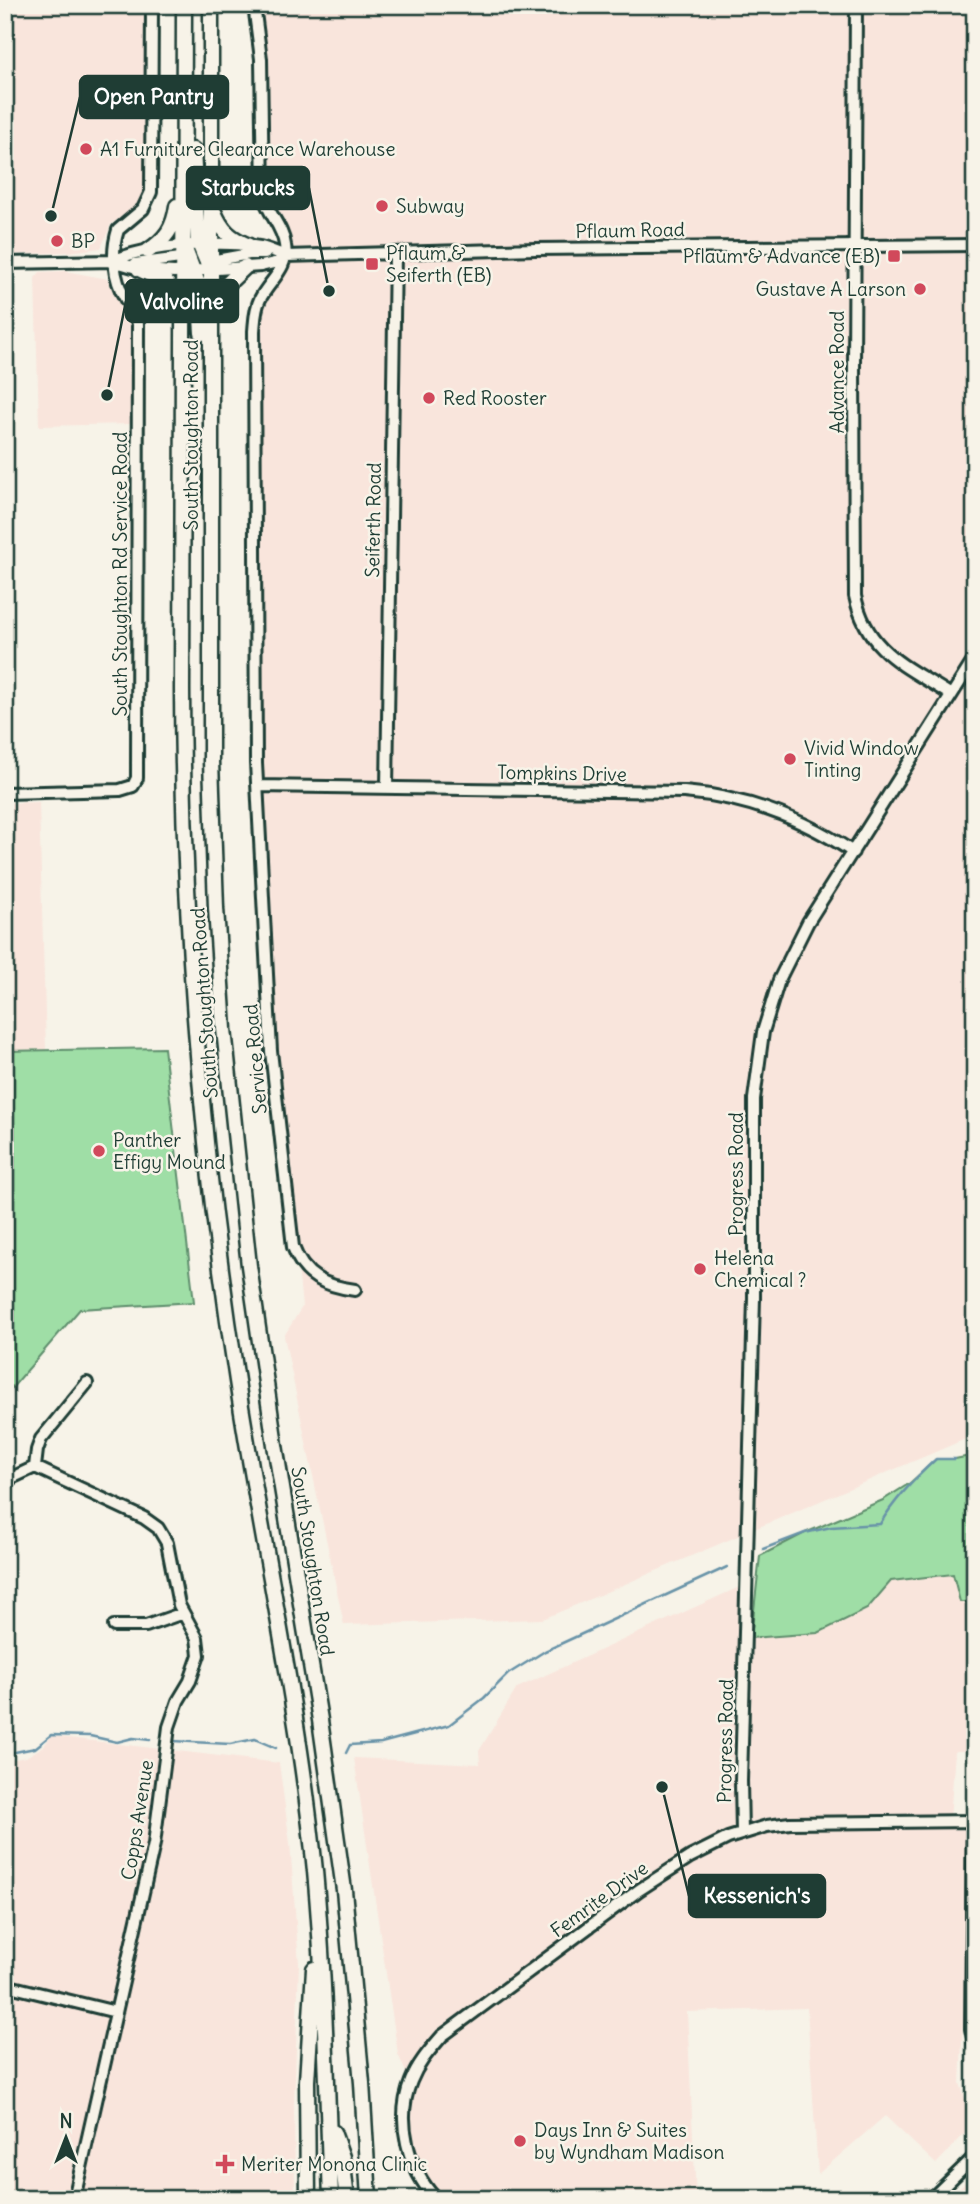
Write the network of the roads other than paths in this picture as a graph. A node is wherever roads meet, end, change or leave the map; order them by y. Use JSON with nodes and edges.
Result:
{"nodes":[{"id":1,"x":152,"y":5,"type":"edge"},
{"id":2,"x":184,"y":5,"type":"edge"},
{"id":3,"x":211,"y":5,"type":"edge"},
{"id":4,"x":254,"y":5,"type":"edge"},
{"id":5,"x":856,"y":5,"type":"edge"},
{"id":6,"x":184,"y":83,"type":"junction"},
{"id":7,"x":184,"y":192,"type":"junction"},
{"id":8,"x":212,"y":209,"type":"junction"},
{"id":9,"x":975,"y":245,"type":"edge"},
{"id":10,"x":249,"y":246,"type":"junction"},
{"id":11,"x":855,"y":246,"type":"junction"},
{"id":12,"x":148,"y":251,"type":"junction"},
{"id":13,"x":395,"y":253,"type":"junction"},
{"id":14,"x":286,"y":256,"type":"junction"},
{"id":15,"x":197,"y":259,"type":"junction"},
{"id":16,"x":113,"y":261,"type":"junction"},
{"id":17,"x":5,"y":263,"type":"edge"},
{"id":18,"x":245,"y":267,"type":"junction"},
{"id":19,"x":139,"y":269,"type":"junction"},
{"id":20,"x":182,"y":302,"type":"junction"},
{"id":21,"x":211,"y":322,"type":"junction"},
{"id":22,"x":211,"y":411,"type":"junction"},
{"id":23,"x":975,"y":658,"type":"edge"},
{"id":24,"x":951,"y":695,"type":"junction"},
{"id":25,"x":258,"y":786,"type":"junction"},
{"id":26,"x":387,"y":788,"type":"junction"},
{"id":27,"x":5,"y":793,"type":"edge"},
{"id":28,"x":853,"y":852,"type":"junction"},
{"id":29,"x":355,"y":1290,"type":"dead end"},
{"id":30,"x":87,"y":1382,"type":"dead end"},
{"id":31,"x":35,"y":1467,"type":"junction"},
{"id":32,"x":5,"y":1481,"type":"edge"},
{"id":33,"x":183,"y":1613,"type":"junction"},
{"id":34,"x":114,"y":1626,"type":"dead end"},
{"id":35,"x":974,"y":1821,"type":"edge"},
{"id":36,"x":742,"y":1833,"type":"junction"},
{"id":37,"x":319,"y":1933,"type":"junction"},
{"id":38,"x":5,"y":1985,"type":"edge"},
{"id":39,"x":116,"y":2012,"type":"junction"},
{"id":40,"x":975,"y":2047,"type":"edge"},
{"id":41,"x":328,"y":2117,"type":"junction"},
{"id":42,"x":975,"y":2157,"type":"edge"},
{"id":43,"x":74,"y":2199,"type":"edge"},
{"id":44,"x":308,"y":2199,"type":"edge"},
{"id":45,"x":331,"y":2199,"type":"edge"},
{"id":46,"x":347,"y":2199,"type":"edge"},
{"id":47,"x":369,"y":2199,"type":"edge"},
{"id":48,"x":436,"y":2199,"type":"edge"},
{"id":49,"x":931,"y":2199,"type":"edge"}],
"edges":[{"from":1,"to":16,"type":"street"},
{"from":2,"to":6,"type":"main road","name":"South Stoughton Road"},
{"from":3,"to":8,"type":"main road","name":"South Stoughton Road"},
{"from":4,"to":14,"type":"street"},
{"from":5,"to":11,"type":"street","name":"Advance Road"},
{"from":6,"to":7,"type":"main road","name":"South Stoughton Road"},
{"from":6,"to":15,"type":"main road"},
{"from":7,"to":12,"type":"main road"},
{"from":7,"to":15,"type":"main road","name":"South Stoughton Road"},
{"from":8,"to":10,"type":"main road"},
{"from":8,"to":15,"type":"main road","name":"South Stoughton Road"},
{"from":9,"to":11,"type":"street","name":"Pflaum Road"},
{"from":10,"to":14,"type":"street","name":"Pflaum Road"},
{"from":10,"to":15,"type":"street","name":"Pflaum Road"},
{"from":11,"to":13,"type":"street","name":"Pflaum Road"},
{"from":11,"to":24,"type":"street","name":"Advance Road"},
{"from":12,"to":15,"type":"street","name":"Pflaum Road"},
{"from":12,"to":16,"type":"street","name":"Pflaum Road"},
{"from":13,"to":14,"type":"street","name":"Pflaum Road"},
{"from":13,"to":26,"type":"street","name":"Seiferth Road"},
{"from":14,"to":15,"type":"street"},
{"from":14,"to":18,"type":"street","name":"Pflaum Road"},
{"from":14,"to":25,"type":"street"},
{"from":15,"to":16,"type":"street"},
{"from":15,"to":18,"type":"street","name":"Pflaum Road"},
{"from":15,"to":19,"type":"street","name":"Pflaum Road"},
{"from":15,"to":20,"type":"main road","name":"South Stoughton Road"},
{"from":15,"to":21,"type":"main road","name":"South Stoughton Road"},
{"from":15,"to":22,"type":"main road"},
{"from":16,"to":17,"type":"street","name":"Pflaum Road"},
{"from":16,"to":19,"type":"street","name":"Pflaum Road"},
{"from":16,"to":27,"type":"street","name":"South Stoughton Rd Service Road"},
{"from":18,"to":21,"type":"main road"},
{"from":19,"to":20,"type":"main road"},
{"from":20,"to":37,"type":"main road","name":"South Stoughton Road"},
{"from":21,"to":22,"type":"main road","name":"South Stoughton Road"},
{"from":22,"to":47,"type":"main road","name":"South Stoughton Road"},
{"from":23,"to":24,"type":"street","name":"Progress Road"},
{"from":24,"to":28,"type":"street","name":"Progress Road"},
{"from":25,"to":26,"type":"street","name":"Tompkins Drive"},
{"from":25,"to":29,"type":"street","name":"Service Road"},
{"from":26,"to":28,"type":"street","name":"Tompkins Drive"},
{"from":28,"to":36,"type":"street","name":"Progress Road"},
{"from":30,"to":31,"type":"street"},
{"from":31,"to":32,"type":"street"},
{"from":31,"to":33,"type":"street","name":"Copps Avenue"},
{"from":33,"to":34,"type":"street"},
{"from":33,"to":39,"type":"street","name":"Copps Avenue"},
{"from":35,"to":36,"type":"street","name":"Femrite Drive"},
{"from":35,"to":40,"type":"street"},
{"from":36,"to":48,"type":"street","name":"Femrite Drive"},
{"from":37,"to":41,"type":"main road","name":"South Stoughton Road"},
{"from":37,"to":44,"type":"main road"},
{"from":38,"to":39,"type":"street"},
{"from":39,"to":43,"type":"street","name":"Copps Avenue"},
{"from":41,"to":45,"type":"main road","name":"South Stoughton Road"},
{"from":41,"to":46,"type":"main road"},
{"from":42,"to":49,"type":"street"}]}
